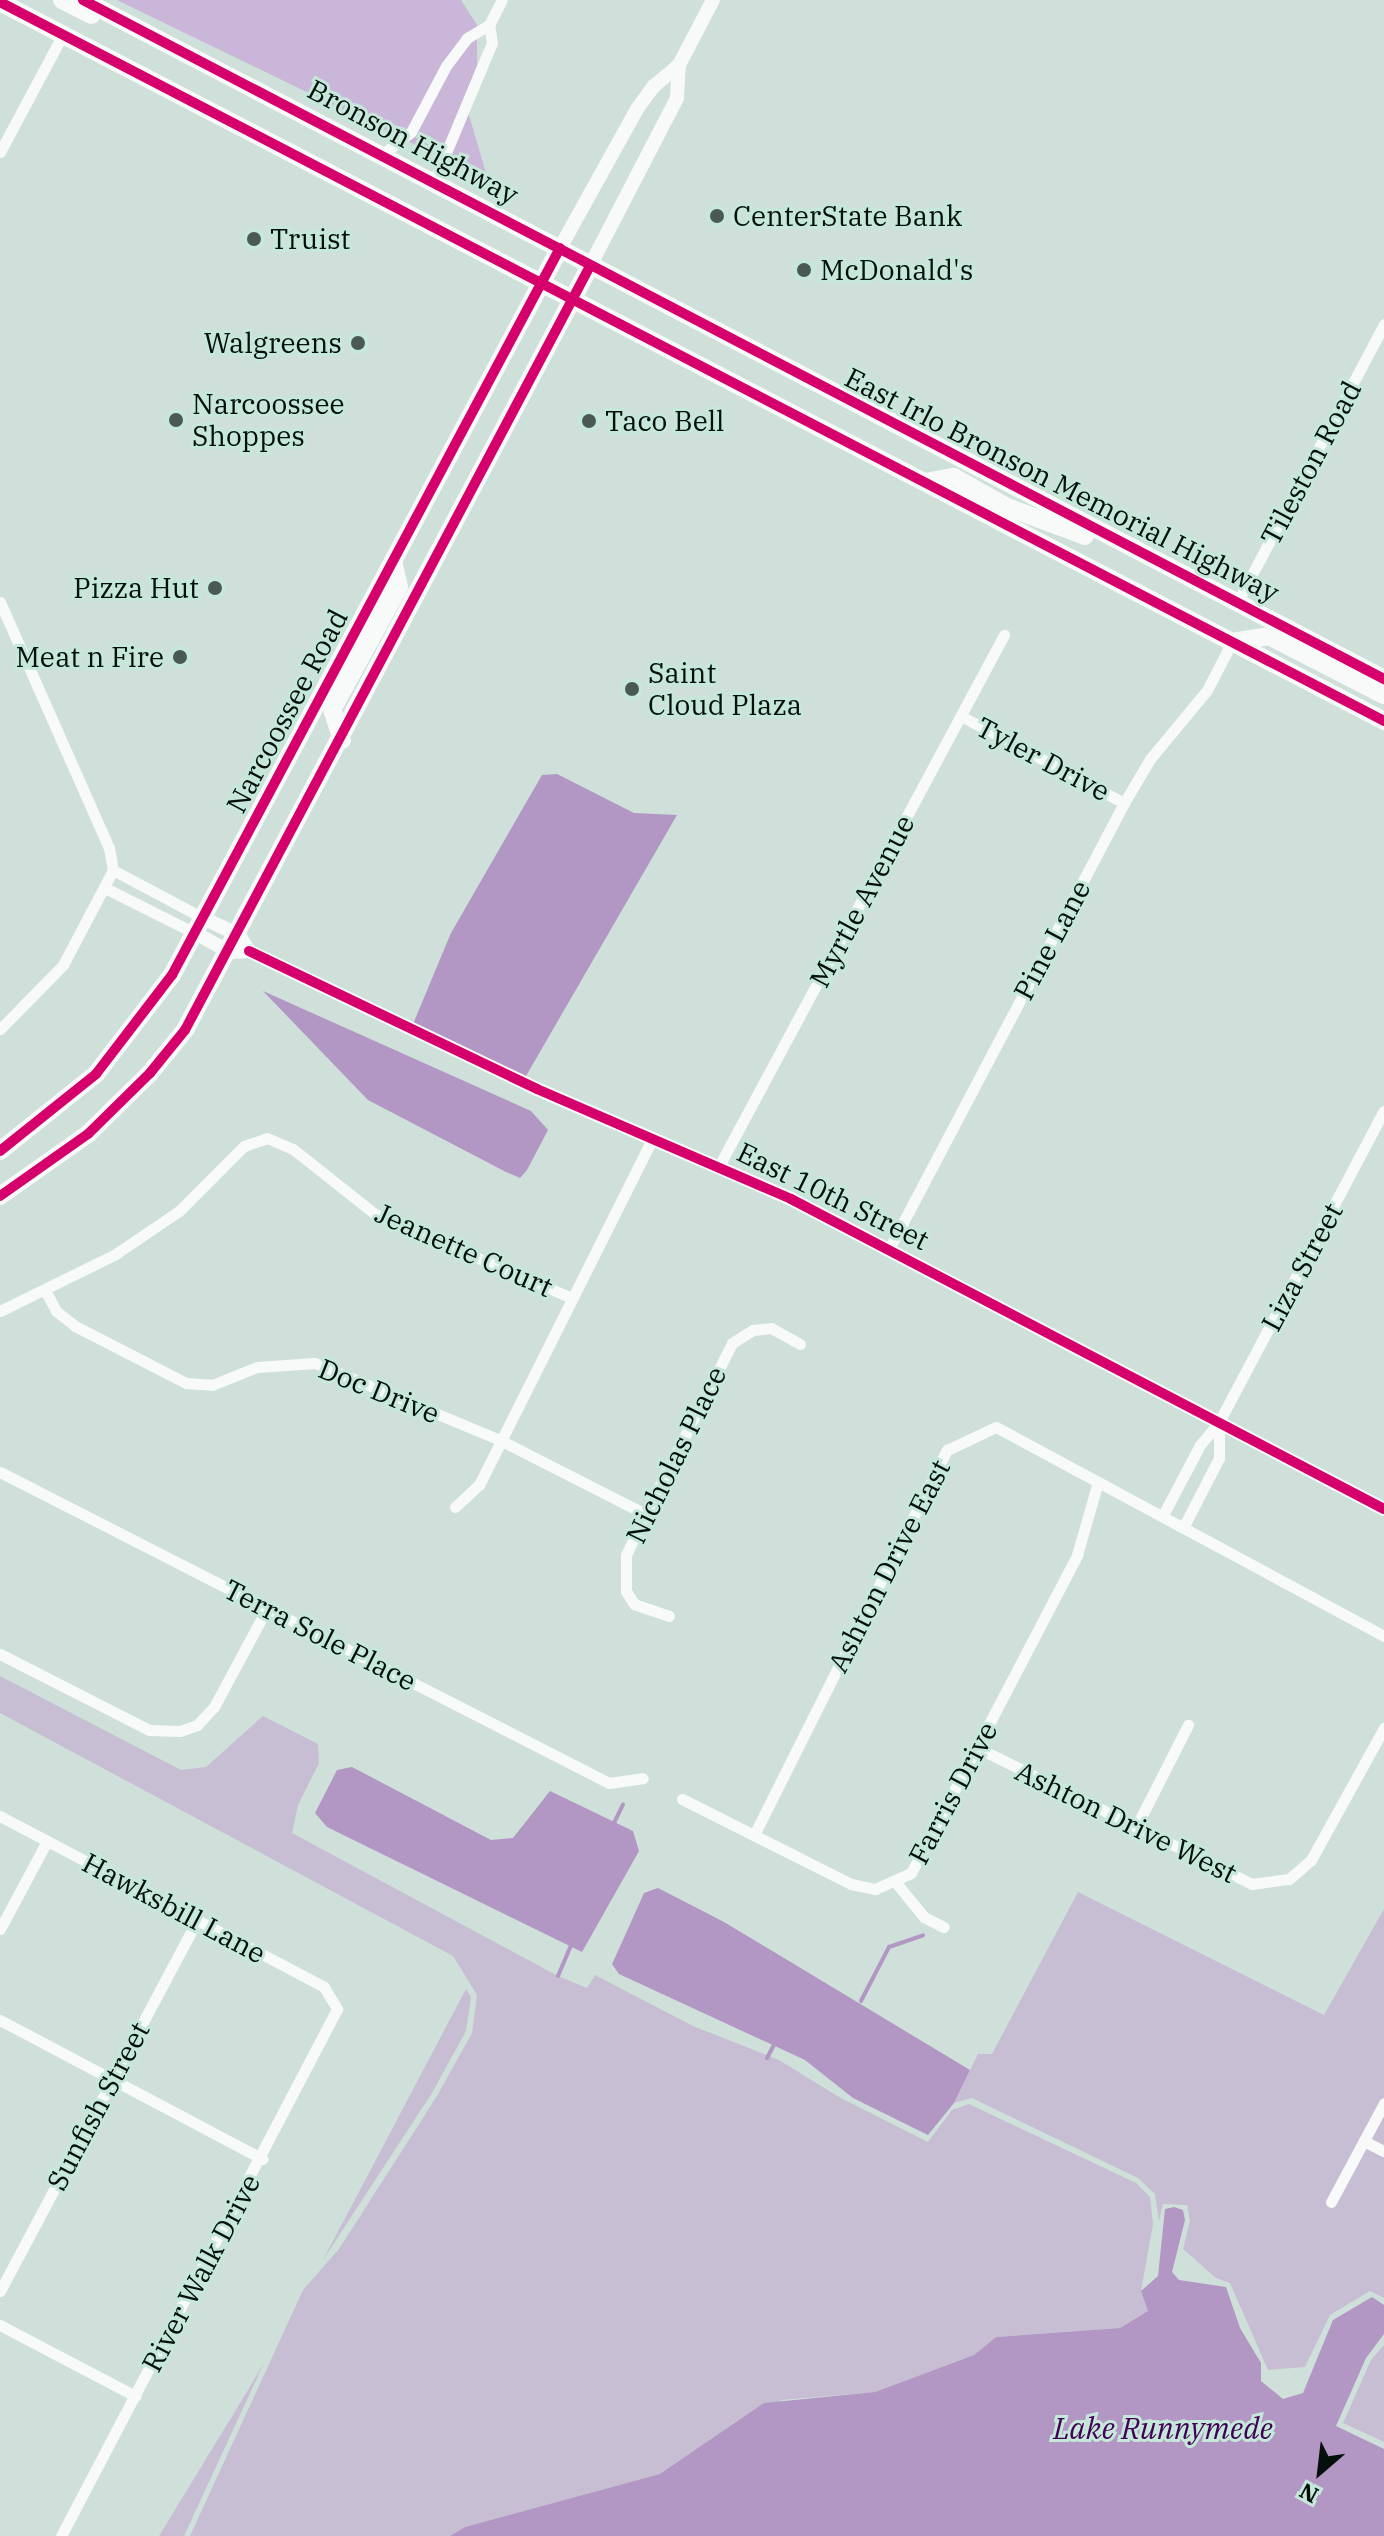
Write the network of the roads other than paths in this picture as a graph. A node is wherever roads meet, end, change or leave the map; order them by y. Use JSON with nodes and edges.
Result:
{"nodes":[{"id":1,"x":62,"y":0,"type":"edge"},
{"id":2,"x":83,"y":0,"type":"edge"},
{"id":3,"x":502,"y":0,"type":"edge"},
{"id":4,"x":713,"y":0,"type":"edge"},
{"id":5,"x":0,"y":2,"type":"edge"},
{"id":6,"x":489,"y":25,"type":"junction"},
{"id":7,"x":63,"y":34,"type":"junction"},
{"id":8,"x":190,"y":54,"type":"junction"},
{"id":9,"x":679,"y":65,"type":"junction"},
{"id":10,"x":0,"y":152,"type":"edge"},
{"id":11,"x":384,"y":153,"type":"junction"},
{"id":12,"x":435,"y":179,"type":"junction"},
{"id":13,"x":560,"y":248,"type":"junction"},
{"id":14,"x":590,"y":266,"type":"junction"},
{"id":15,"x":541,"y":283,"type":"junction"},
{"id":16,"x":573,"y":300,"type":"junction"},
{"id":17,"x":1384,"y":324,"type":"edge"},
{"id":18,"x":717,"y":332,"type":"joint"},
{"id":19,"x":925,"y":482,"type":"junction"},
{"id":20,"x":1127,"y":546,"type":"junction"},
{"id":21,"x":393,"y":561,"type":"junction"},
{"id":22,"x":0,"y":602,"type":"edge"},
{"id":23,"x":1237,"y":603,"type":"junction"},
{"id":24,"x":5,"y":629,"type":"edge"},
{"id":25,"x":1004,"y":635,"type":"dead end"},
{"id":26,"x":1232,"y":642,"type":"junction"},
{"id":27,"x":1289,"y":671,"type":"junction"},
{"id":28,"x":1384,"y":679,"type":"edge"},
{"id":29,"x":1384,"y":695,"type":"edge"},
{"id":30,"x":1384,"y":707,"type":"edge"},
{"id":31,"x":961,"y":716,"type":"junction"},
{"id":32,"x":1384,"y":721,"type":"edge"},
{"id":33,"x":342,"y":740,"type":"junction"},
{"id":34,"x":1124,"y":803,"type":"junction"},
{"id":35,"x":113,"y":870,"type":"junction"},
{"id":36,"x":107,"y":889,"type":"junction"},
{"id":37,"x":201,"y":926,"type":"junction"},
{"id":38,"x":244,"y":943,"type":"junction"},
{"id":39,"x":230,"y":952,"type":"junction"},
{"id":40,"x":0,"y":1029,"type":"edge"},
{"id":41,"x":1384,"y":1111,"type":"edge"},
{"id":42,"x":652,"y":1139,"type":"junction"},
{"id":43,"x":0,"y":1151,"type":"edge"},
{"id":44,"x":719,"y":1166,"type":"junction"},
{"id":45,"x":0,"y":1196,"type":"edge"},
{"id":46,"x":889,"y":1249,"type":"junction"},
{"id":47,"x":46,"y":1292,"type":"junction"},
{"id":48,"x":572,"y":1298,"type":"junction"},
{"id":49,"x":0,"y":1311,"type":"edge"},
{"id":50,"x":800,"y":1344,"type":"dead end"},
{"id":51,"x":1219,"y":1422,"type":"junction"},
{"id":52,"x":502,"y":1441,"type":"junction"},
{"id":53,"x":0,"y":1472,"type":"edge"},
{"id":54,"x":1098,"y":1482,"type":"junction"},
{"id":55,"x":455,"y":1507,"type":"dead end"},
{"id":56,"x":1384,"y":1509,"type":"edge"},
{"id":57,"x":645,"y":1514,"type":"junction"},
{"id":58,"x":1163,"y":1515,"type":"junction"},
{"id":59,"x":1184,"y":1526,"type":"junction"},
{"id":60,"x":267,"y":1608,"type":"junction"},
{"id":61,"x":669,"y":1616,"type":"dead end"},
{"id":62,"x":1384,"y":1636,"type":"edge"},
{"id":63,"x":0,"y":1654,"type":"edge"},
{"id":64,"x":1188,"y":1725,"type":"dead end"},
{"id":65,"x":1384,"y":1728,"type":"edge"},
{"id":66,"x":978,"y":1748,"type":"junction"},
{"id":67,"x":643,"y":1778,"type":"dead end"},
{"id":68,"x":682,"y":1799,"type":"dead end"},
{"id":69,"x":0,"y":1816,"type":"edge"},
{"id":70,"x":1135,"y":1829,"type":"junction"},
{"id":71,"x":754,"y":1835,"type":"junction"},
{"id":72,"x":47,"y":1841,"type":"junction"},
{"id":73,"x":897,"y":1884,"type":"junction"},
{"id":74,"x":197,"y":1920,"type":"junction"},
{"id":75,"x":944,"y":1927,"type":"dead end"},
{"id":76,"x":0,"y":1929,"type":"edge"},
{"id":77,"x":337,"y":2009,"type":"joint"},
{"id":78,"x":0,"y":2020,"type":"edge"},
{"id":79,"x":112,"y":2080,"type":"junction"},
{"id":80,"x":1384,"y":2103,"type":"edge"},
{"id":81,"x":1364,"y":2141,"type":"junction"},
{"id":82,"x":1384,"y":2151,"type":"edge"},
{"id":83,"x":262,"y":2159,"type":"junction"},
{"id":84,"x":1331,"y":2202,"type":"dead end"},
{"id":85,"x":0,"y":2291,"type":"edge"},
{"id":86,"x":0,"y":2325,"type":"edge"},
{"id":87,"x":135,"y":2396,"type":"junction"},
{"id":88,"x":61,"y":2536,"type":"edge"}],
"edges":[{"from":1,"to":8,"type":"main road"},
{"from":2,"to":8,"type":"main road","name":"Bronson Highway"},
{"from":3,"to":6,"type":"street"},
{"from":4,"to":9,"type":"street"},
{"from":5,"to":7,"type":"main road"},
{"from":6,"to":11,"type":"street"},
{"from":6,"to":12,"type":"street"},
{"from":7,"to":10,"type":"street"},
{"from":7,"to":15,"type":"main road"},
{"from":8,"to":11,"type":"main road","name":"Bronson Highway"},
{"from":9,"to":13,"type":"street"},
{"from":9,"to":14,"type":"street"},
{"from":11,"to":12,"type":"main road","name":"Bronson Highway"},
{"from":12,"to":13,"type":"main road","name":"Bronson Highway"},
{"from":13,"to":14,"type":"main road","name":"Bronson Highway"},
{"from":13,"to":15,"type":"main road","name":"Narcoossee Road"},
{"from":14,"to":16,"type":"main road"},
{"from":14,"to":18,"type":"main road","name":"Bronson Highway"},
{"from":15,"to":16,"type":"main road"},
{"from":15,"to":21,"type":"main road","name":"Narcoossee Road"},
{"from":16,"to":19,"type":"main road"},
{"from":16,"to":33,"type":"main road"},
{"from":17,"to":23,"type":"street","name":"Tileston Road"},
{"from":18,"to":20,"type":"main road","name":"East Irlo Bronson Memorial Highway"},
{"from":19,"to":20,"type":"main road"},
{"from":19,"to":26,"type":"main road"},
{"from":20,"to":23,"type":"main road","name":"East Irlo Bronson Memorial Highway"},
{"from":21,"to":33,"type":"main road"},
{"from":21,"to":37,"type":"main road","name":"Narcoossee Road"},
{"from":22,"to":24,"type":"street"},
{"from":23,"to":28,"type":"main road","name":"East Irlo Bronson Memorial Highway"},
{"from":24,"to":35,"type":"street"},
{"from":25,"to":31,"type":"street","name":"Myrtle Avenue"},
{"from":26,"to":27,"type":"main road"},
{"from":26,"to":29,"type":"main road"},
{"from":26,"to":34,"type":"street","name":"Pine Lane"},
{"from":27,"to":30,"type":"main road"},
{"from":27,"to":32,"type":"main road"},
{"from":31,"to":34,"type":"street","name":"Tyler Drive"},
{"from":31,"to":44,"type":"street","name":"Myrtle Avenue"},
{"from":33,"to":38,"type":"main road"},
{"from":34,"to":46,"type":"street","name":"Pine Lane"},
{"from":35,"to":36,"type":"street"},
{"from":35,"to":37,"type":"street"},
{"from":36,"to":37,"type":"street"},
{"from":36,"to":40,"type":"street"},
{"from":37,"to":38,"type":"street","name":"East 10th Street"},
{"from":37,"to":39,"type":"street"},
{"from":37,"to":43,"type":"main road","name":"Narcoossee Road"},
{"from":38,"to":39,"type":"main road"},
{"from":38,"to":42,"type":"street","name":"East 10th Street"},
{"from":39,"to":45,"type":"main road"},
{"from":41,"to":51,"type":"street","name":"Liza Street"},
{"from":42,"to":44,"type":"street","name":"East 10th Street"},
{"from":42,"to":48,"type":"street"},
{"from":44,"to":46,"type":"street","name":"East 10th Street"},
{"from":46,"to":51,"type":"street","name":"East 10th Street"},
{"from":47,"to":48,"type":"street","name":"Jeanette Court"},
{"from":47,"to":49,"type":"street","name":"Jeanette Court"},
{"from":47,"to":52,"type":"street","name":"Doc Drive"},
{"from":48,"to":52,"type":"street"},
{"from":50,"to":57,"type":"street","name":"Nicholas Place"},
{"from":51,"to":56,"type":"street","name":"East 10th Street"},
{"from":51,"to":58,"type":"street","name":"Liza Street"},
{"from":51,"to":59,"type":"street"},
{"from":52,"to":55,"type":"street"},
{"from":52,"to":57,"type":"street","name":"Doc Drive"},
{"from":53,"to":60,"type":"street","name":"Terra Sole Place"},
{"from":54,"to":58,"type":"street","name":"Ashton Drive East"},
{"from":54,"to":66,"type":"street","name":"Farris Drive"},
{"from":54,"to":71,"type":"street","name":"Ashton Drive East"},
{"from":57,"to":61,"type":"street","name":"Nicholas Place"},
{"from":58,"to":59,"type":"street","name":"Ashton Drive East"},
{"from":59,"to":62,"type":"street"},
{"from":60,"to":63,"type":"street"},
{"from":60,"to":67,"type":"street","name":"Terra Sole Place"},
{"from":64,"to":70,"type":"street"},
{"from":65,"to":70,"type":"street","name":"Ashton Drive West"},
{"from":66,"to":70,"type":"street","name":"Ashton Drive West"},
{"from":66,"to":73,"type":"street","name":"Farris Drive"},
{"from":68,"to":71,"type":"street","name":"Farris Drive"},
{"from":69,"to":72,"type":"street","name":"Hawksbill Lane"},
{"from":71,"to":73,"type":"street","name":"Farris Drive"},
{"from":72,"to":74,"type":"street","name":"Hawksbill Lane"},
{"from":72,"to":76,"type":"street"},
{"from":73,"to":75,"type":"street"},
{"from":74,"to":77,"type":"street","name":"Hawksbill Lane"},
{"from":74,"to":79,"type":"street","name":"Sunfish Street"},
{"from":77,"to":83,"type":"street","name":"River Walk Drive"},
{"from":78,"to":79,"type":"street"},
{"from":79,"to":83,"type":"street"},
{"from":79,"to":85,"type":"street","name":"Sunfish Street"},
{"from":80,"to":81,"type":"street"},
{"from":81,"to":82,"type":"street"},
{"from":81,"to":84,"type":"street"},
{"from":83,"to":87,"type":"street","name":"River Walk Drive"},
{"from":86,"to":87,"type":"street"},
{"from":87,"to":88,"type":"street","name":"River Walk Drive"}]}
